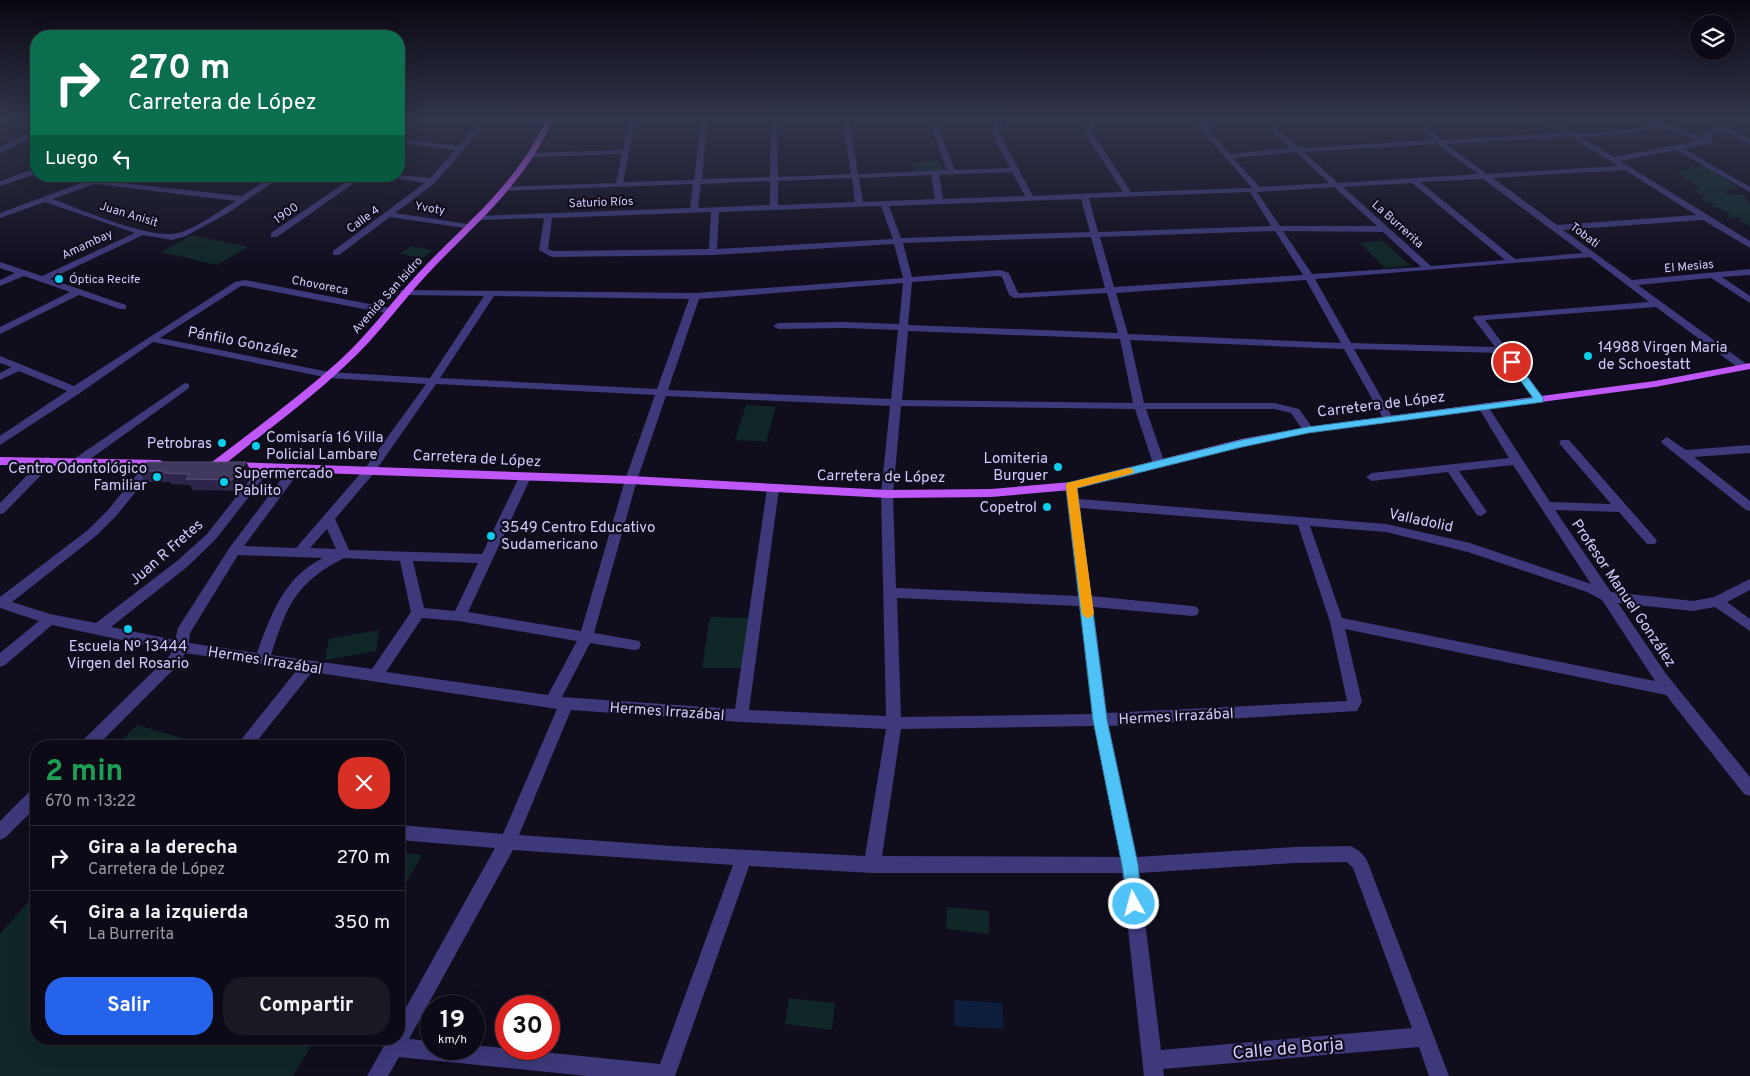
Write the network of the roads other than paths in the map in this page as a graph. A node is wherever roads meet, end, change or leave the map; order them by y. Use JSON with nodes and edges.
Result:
{"nodes":[{"id":1,"x":445,"y":167,"type":"edge"},
{"id":2,"x":523,"y":167,"type":"edge"},
{"id":3,"x":623,"y":167,"type":"edge"},
{"id":4,"x":700,"y":167,"type":"edge"},
{"id":5,"x":776,"y":167,"type":"edge"},
{"id":6,"x":854,"y":167,"type":"edge"},
{"id":7,"x":950,"y":167,"type":"edge"},
{"id":8,"x":1014,"y":167,"type":"edge"},
{"id":9,"x":1111,"y":167,"type":"edge"},
{"id":10,"x":1236,"y":167,"type":"edge"},
{"id":11,"x":1316,"y":167,"type":"edge"},
{"id":12,"x":1472,"y":167,"type":"edge"},
{"id":13,"x":1711,"y":167,"type":"edge"},
{"id":14,"x":1625,"y":168,"type":"joint"},
{"id":15,"x":1016,"y":170,"type":"junction"},
{"id":16,"x":952,"y":172,"type":"junction"},
{"id":17,"x":30,"y":173,"type":"edge"},
{"id":18,"x":935,"y":173,"type":"junction"},
{"id":19,"x":855,"y":176,"type":"junction"},
{"id":20,"x":1484,"y":176,"type":"junction"},
{"id":21,"x":405,"y":178,"type":"edge"},
{"id":22,"x":776,"y":179,"type":"junction"},
{"id":23,"x":1414,"y":181,"type":"junction"},
{"id":24,"x":96,"y":182,"type":"joint"},
{"id":25,"x":269,"y":182,"type":"edge"},
{"id":26,"x":351,"y":182,"type":"edge"},
{"id":27,"x":432,"y":182,"type":"junction"},
{"id":28,"x":698,"y":182,"type":"junction"},
{"id":29,"x":0,"y":184,"type":"edge"},
{"id":30,"x":619,"y":185,"type":"junction"},
{"id":31,"x":1336,"y":186,"type":"junction"},
{"id":32,"x":504,"y":189,"type":"junction"},
{"id":33,"x":1255,"y":190,"type":"junction"},
{"id":34,"x":1750,"y":190,"type":"edge"},
{"id":35,"x":1128,"y":194,"type":"junction"},
{"id":36,"x":1084,"y":196,"type":"junction"},
{"id":37,"x":1030,"y":198,"type":"junction"},
{"id":38,"x":243,"y":199,"type":"junction"},
{"id":39,"x":47,"y":200,"type":"junction"},
{"id":40,"x":939,"y":202,"type":"junction"},
{"id":41,"x":884,"y":204,"type":"junction"},
{"id":42,"x":860,"y":206,"type":"junction"},
{"id":43,"x":774,"y":208,"type":"junction"},
{"id":44,"x":715,"y":210,"type":"junction"},
{"id":45,"x":694,"y":211,"type":"junction"},
{"id":46,"x":389,"y":214,"type":"junction"},
{"id":47,"x":0,"y":216,"type":"edge"},
{"id":48,"x":548,"y":216,"type":"junction"},
{"id":49,"x":1705,"y":217,"type":"junction"},
{"id":50,"x":476,"y":218,"type":"junction"},
{"id":51,"x":468,"y":227,"type":"junction"},
{"id":52,"x":1277,"y":228,"type":"junction"},
{"id":53,"x":1554,"y":228,"type":"junction"},
{"id":54,"x":1384,"y":229,"type":"junction"},
{"id":55,"x":143,"y":232,"type":"junction"},
{"id":56,"x":1093,"y":233,"type":"junction"},
{"id":57,"x":274,"y":235,"type":"dead end"},
{"id":58,"x":898,"y":241,"type":"junction"},
{"id":59,"x":1750,"y":245,"type":"edge"},
{"id":60,"x":712,"y":252,"type":"junction"},
{"id":61,"x":336,"y":253,"type":"dead end"},
{"id":62,"x":1589,"y":255,"type":"junction"},
{"id":63,"x":1513,"y":262,"type":"junction"},
{"id":64,"x":0,"y":265,"type":"edge"},
{"id":65,"x":1429,"y":269,"type":"junction"},
{"id":66,"x":1750,"y":272,"type":"edge"},
{"id":67,"x":23,"y":273,"type":"junction"},
{"id":68,"x":1308,"y":276,"type":"junction"},
{"id":69,"x":1714,"y":276,"type":"junction"},
{"id":70,"x":908,"y":278,"type":"junction"},
{"id":71,"x":41,"y":280,"type":"junction"},
{"id":72,"x":0,"y":283,"type":"edge"},
{"id":73,"x":245,"y":283,"type":"joint"},
{"id":74,"x":1629,"y":283,"type":"junction"},
{"id":75,"x":1108,"y":288,"type":"junction"},
{"id":76,"x":78,"y":292,"type":"junction"},
{"id":77,"x":405,"y":292,"type":"junction"},
{"id":78,"x":491,"y":293,"type":"junction"},
{"id":79,"x":695,"y":296,"type":"junction"},
{"id":80,"x":1750,"y":300,"type":"edge"},
{"id":81,"x":1657,"y":304,"type":"junction"},
{"id":82,"x":123,"y":307,"type":"dead end"},
{"id":83,"x":390,"y":311,"type":"junction"},
{"id":84,"x":778,"y":326,"type":"dead end"},
{"id":85,"x":903,"y":327,"type":"junction"},
{"id":86,"x":0,"y":331,"type":"edge"},
{"id":87,"x":1124,"y":337,"type":"junction"},
{"id":88,"x":151,"y":339,"type":"junction"},
{"id":89,"x":1348,"y":346,"type":"junction"},
{"id":90,"x":1502,"y":350,"type":"junction"},
{"id":91,"x":0,"y":359,"type":"edge"},
{"id":92,"x":19,"y":367,"type":"junction"},
{"id":93,"x":1747,"y":367,"type":"edge"},
{"id":94,"x":329,"y":375,"type":"junction"},
{"id":95,"x":0,"y":377,"type":"edge"},
{"id":96,"x":434,"y":380,"type":"junction"},
{"id":97,"x":185,"y":386,"type":"dead end"},
{"id":98,"x":76,"y":391,"type":"junction"},
{"id":99,"x":663,"y":391,"type":"junction"},
{"id":100,"x":1540,"y":400,"type":"junction"},
{"id":101,"x":897,"y":402,"type":"junction"},
{"id":102,"x":1139,"y":406,"type":"junction"},
{"id":103,"x":1483,"y":407,"type":"junction"},
{"id":104,"x":1389,"y":420,"type":"junction"},
{"id":105,"x":1308,"y":430,"type":"junction"},
{"id":106,"x":0,"y":441,"type":"edge"},
{"id":107,"x":1667,"y":441,"type":"dead end"},
{"id":108,"x":1565,"y":443,"type":"dead end"},
{"id":109,"x":1750,"y":448,"type":"edge"},
{"id":110,"x":1683,"y":454,"type":"junction"},
{"id":111,"x":0,"y":461,"type":"edge"},
{"id":112,"x":48,"y":461,"type":"junction"},
{"id":113,"x":1516,"y":461,"type":"junction"},
{"id":114,"x":78,"y":462,"type":"junction"},
{"id":115,"x":152,"y":464,"type":"junction"},
{"id":116,"x":172,"y":464,"type":"edge"},
{"id":117,"x":1159,"y":464,"type":"junction"},
{"id":118,"x":212,"y":465,"type":"joint"},
{"id":119,"x":266,"y":467,"type":"junction"},
{"id":120,"x":296,"y":468,"type":"junction"},
{"id":121,"x":1451,"y":468,"type":"junction"},
{"id":122,"x":370,"y":470,"type":"junction"},
{"id":123,"x":525,"y":477,"type":"junction"},
{"id":124,"x":1372,"y":477,"type":"dead end"},
{"id":125,"x":631,"y":480,"type":"junction"},
{"id":126,"x":1071,"y":486,"type":"junction"},
{"id":127,"x":774,"y":489,"type":"junction"},
{"id":128,"x":887,"y":494,"type":"junction"},
{"id":129,"x":1072,"y":503,"type":"junction"},
{"id":130,"x":1546,"y":506,"type":"junction"},
{"id":131,"x":1750,"y":507,"type":"edge"},
{"id":132,"x":1621,"y":508,"type":"junction"},
{"id":133,"x":0,"y":510,"type":"edge"},
{"id":134,"x":1481,"y":512,"type":"dead end"},
{"id":135,"x":328,"y":518,"type":"junction"},
{"id":136,"x":1302,"y":520,"type":"junction"},
{"id":137,"x":1651,"y":541,"type":"dead end"},
{"id":138,"x":234,"y":550,"type":"junction"},
{"id":139,"x":299,"y":553,"type":"junction"},
{"id":140,"x":344,"y":553,"type":"junction"},
{"id":141,"x":405,"y":556,"type":"junction"},
{"id":142,"x":486,"y":559,"type":"junction"},
{"id":143,"x":1750,"y":584,"type":"edge"},
{"id":144,"x":891,"y":593,"type":"junction"},
{"id":145,"x":1608,"y":597,"type":"junction"},
{"id":146,"x":1087,"y":601,"type":"junction"},
{"id":147,"x":1717,"y":602,"type":"junction"},
{"id":148,"x":0,"y":603,"type":"edge"},
{"id":149,"x":1192,"y":611,"type":"dead end"},
{"id":150,"x":418,"y":613,"type":"junction"},
{"id":151,"x":459,"y":616,"type":"junction"},
{"id":152,"x":50,"y":619,"type":"junction"},
{"id":153,"x":1336,"y":622,"type":"junction"},
{"id":154,"x":1750,"y":626,"type":"edge"},
{"id":155,"x":97,"y":630,"type":"junction"},
{"id":156,"x":586,"y":637,"type":"junction"},
{"id":157,"x":634,"y":646,"type":"dead end"},
{"id":158,"x":181,"y":647,"type":"junction"},
{"id":159,"x":262,"y":659,"type":"junction"},
{"id":160,"x":0,"y":661,"type":"edge"},
{"id":161,"x":308,"y":668,"type":"junction"},
{"id":162,"x":376,"y":675,"type":"junction"},
{"id":163,"x":1671,"y":690,"type":"junction"},
{"id":164,"x":559,"y":703,"type":"junction"},
{"id":165,"x":741,"y":716,"type":"junction"},
{"id":166,"x":1100,"y":720,"type":"junction"},
{"id":167,"x":894,"y":723,"type":"junction"},
{"id":168,"x":93,"y":740,"type":"edge"},
{"id":169,"x":249,"y":740,"type":"edge"},
{"id":170,"x":1750,"y":789,"type":"edge"},
{"id":171,"x":30,"y":802,"type":"edge"},
{"id":172,"x":0,"y":832,"type":"edge"},
{"id":173,"x":405,"y":833,"type":"edge"},
{"id":174,"x":508,"y":842,"type":"junction"},
{"id":175,"x":743,"y":860,"type":"junction"},
{"id":176,"x":872,"y":865,"type":"junction"},
{"id":177,"x":1130,"y":865,"type":"junction"},
{"id":178,"x":405,"y":1027,"type":"edge"},
{"id":179,"x":1424,"y":1037,"type":"junction"},
{"id":180,"x":405,"y":1042,"type":"edge"},
{"id":181,"x":395,"y":1045,"type":"edge"},
{"id":182,"x":1154,"y":1068,"type":"edge"},
{"id":183,"x":665,"y":1075,"type":"edge"},
{"id":184,"x":378,"y":1076,"type":"edge"},
{"id":185,"x":1438,"y":1076,"type":"edge"}],
"edges":[{"from":1,"to":27,"type":"street","name":"Calle 4"},
{"from":2,"to":32,"type":"main road","name":"Avenida San Isidro"},
{"from":3,"to":30,"type":"street"},
{"from":4,"to":28,"type":"street"},
{"from":5,"to":22,"type":"street"},
{"from":6,"to":19,"type":"street"},
{"from":7,"to":16,"type":"street"},
{"from":8,"to":15,"type":"street"},
{"from":9,"to":35,"type":"street"},
{"from":10,"to":33,"type":"street"},
{"from":11,"to":31,"type":"street","name":"La Burrerita"},
{"from":12,"to":20,"type":"street","name":"Tobati"},
{"from":13,"to":34,"type":"street"},
{"from":14,"to":20,"type":"street","name":"Saturio Ríos"},
{"from":14,"to":49,"type":"street"},
{"from":15,"to":16,"type":"street"},
{"from":15,"to":37,"type":"street"},
{"from":16,"to":18,"type":"street"},
{"from":17,"to":29,"type":"street"},
{"from":18,"to":19,"type":"street"},
{"from":18,"to":40,"type":"street"},
{"from":19,"to":22,"type":"street"},
{"from":19,"to":42,"type":"street"},
{"from":20,"to":23,"type":"street","name":"Saturio Ríos"},
{"from":20,"to":53,"type":"street","name":"Tobati"},
{"from":21,"to":27,"type":"street"},
{"from":22,"to":28,"type":"street"},
{"from":22,"to":43,"type":"street"},
{"from":23,"to":31,"type":"street","name":"Saturio Ríos"},
{"from":23,"to":63,"type":"street"},
{"from":24,"to":38,"type":"street"},
{"from":24,"to":39,"type":"street"},
{"from":25,"to":38,"type":"street","name":"Juan Anisit"},
{"from":26,"to":57,"type":"street","name":"1900"},
{"from":27,"to":46,"type":"street","name":"Calle 4"},
{"from":28,"to":30,"type":"street"},
{"from":28,"to":45,"type":"street"},
{"from":30,"to":32,"type":"street"},
{"from":31,"to":33,"type":"street","name":"Saturio Ríos"},
{"from":31,"to":54,"type":"street","name":"La Burrerita"},
{"from":32,"to":50,"type":"main road","name":"Avenida San Isidro"},
{"from":33,"to":35,"type":"street","name":"Saturio Ríos"},
{"from":33,"to":52,"type":"street"},
{"from":35,"to":36,"type":"street","name":"Saturio Ríos"},
{"from":36,"to":37,"type":"street","name":"Saturio Ríos"},
{"from":36,"to":56,"type":"street"},
{"from":37,"to":40,"type":"street","name":"Saturio Ríos"},
{"from":38,"to":55,"type":"street","name":"Juan Anisit"},
{"from":39,"to":47,"type":"street"},
{"from":39,"to":55,"type":"street","name":"Juan Anisit"},
{"from":40,"to":41,"type":"street","name":"Saturio Ríos"},
{"from":41,"to":42,"type":"street","name":"Saturio Ríos"},
{"from":41,"to":58,"type":"street"},
{"from":42,"to":43,"type":"street","name":"Saturio Ríos"},
{"from":43,"to":44,"type":"street","name":"Saturio Ríos"},
{"from":44,"to":45,"type":"street","name":"Saturio Ríos"},
{"from":44,"to":60,"type":"street"},
{"from":45,"to":48,"type":"street","name":"Saturio Ríos"},
{"from":46,"to":51,"type":"street","name":"Yvoty"},
{"from":46,"to":61,"type":"street","name":"Calle 4"},
{"from":48,"to":50,"type":"street","name":"Saturio Ríos"},
{"from":48,"to":60,"type":"street"},
{"from":49,"to":53,"type":"street"},
{"from":49,"to":59,"type":"street"},
{"from":50,"to":51,"type":"main road","name":"Avenida San Isidro"},
{"from":51,"to":77,"type":"main road","name":"Avenida San Isidro"},
{"from":52,"to":54,"type":"street"},
{"from":52,"to":56,"type":"street"},
{"from":52,"to":68,"type":"street"},
{"from":53,"to":62,"type":"street","name":"Tobati"},
{"from":54,"to":65,"type":"street","name":"La Burrerita"},
{"from":55,"to":71,"type":"street","name":"Amambay"},
{"from":56,"to":58,"type":"street"},
{"from":56,"to":75,"type":"street"},
{"from":58,"to":60,"type":"street"},
{"from":58,"to":70,"type":"street"},
{"from":62,"to":63,"type":"street"},
{"from":62,"to":74,"type":"street","name":"Tobati"},
{"from":63,"to":65,"type":"street"},
{"from":64,"to":67,"type":"street"},
{"from":65,"to":68,"type":"street"},
{"from":66,"to":69,"type":"street","name":"El Mesias"},
{"from":67,"to":71,"type":"street"},
{"from":67,"to":72,"type":"street"},
{"from":68,"to":75,"type":"street"},
{"from":68,"to":89,"type":"street"},
{"from":69,"to":74,"type":"street","name":"El Mesias"},
{"from":69,"to":80,"type":"street"},
{"from":70,"to":75,"type":"street"},
{"from":70,"to":79,"type":"street"},
{"from":70,"to":85,"type":"street"},
{"from":71,"to":76,"type":"street"},
{"from":73,"to":83,"type":"street","name":"Chovoreca"},
{"from":73,"to":88,"type":"street","name":"Pánfilo González"},
{"from":74,"to":81,"type":"street","name":"Tobati"},
{"from":75,"to":87,"type":"street"},
{"from":76,"to":82,"type":"street"},
{"from":76,"to":86,"type":"street"},
{"from":77,"to":78,"type":"street"},
{"from":77,"to":83,"type":"main road","name":"Avenida San Isidro"},
{"from":78,"to":79,"type":"street"},
{"from":78,"to":96,"type":"street"},
{"from":79,"to":99,"type":"street"},
{"from":81,"to":90,"type":"street"},
{"from":81,"to":93,"type":"street","name":"Tobati"},
{"from":83,"to":94,"type":"main road","name":"Avenida San Isidro"},
{"from":84,"to":85,"type":"street"},
{"from":85,"to":87,"type":"street"},
{"from":85,"to":101,"type":"street"},
{"from":87,"to":89,"type":"street"},
{"from":87,"to":102,"type":"street"},
{"from":88,"to":94,"type":"street","name":"Pánfilo González"},
{"from":88,"to":98,"type":"street","name":"Pánfilo González"},
{"from":89,"to":90,"type":"street"},
{"from":89,"to":104,"type":"street"},
{"from":90,"to":100,"type":"street"},
{"from":91,"to":92,"type":"street"},
{"from":92,"to":95,"type":"street"},
{"from":92,"to":98,"type":"street"},
{"from":93,"to":100,"type":"main road","name":"Carretera de López"},
{"from":94,"to":96,"type":"street","name":"Pánfilo González"},
{"from":94,"to":118,"type":"main road","name":"Avenida San Isidro"},
{"from":96,"to":99,"type":"street","name":"Pánfilo González"},
{"from":96,"to":122,"type":"street"},
{"from":97,"to":114,"type":"street"},
{"from":98,"to":106,"type":"street","name":"Pánfilo González"},
{"from":99,"to":101,"type":"street","name":"Pánfilo González"},
{"from":99,"to":125,"type":"street"},
{"from":100,"to":103,"type":"main road","name":"Carretera de López"},
{"from":101,"to":102,"type":"street","name":"Pánfilo González"},
{"from":101,"to":128,"type":"street"},
{"from":102,"to":105,"type":"street","name":"Pánfilo González"},
{"from":102,"to":117,"type":"street"},
{"from":103,"to":104,"type":"main road","name":"Carretera de López"},
{"from":103,"to":113,"type":"street","name":"Profesor Manuel González"},
{"from":104,"to":105,"type":"main road","name":"Carretera de López"},
{"from":105,"to":117,"type":"main road","name":"Carretera de López"},
{"from":107,"to":110,"type":"street"},
{"from":108,"to":132,"type":"street"},
{"from":109,"to":110,"type":"street"},
{"from":110,"to":131,"type":"street"},
{"from":111,"to":112,"type":"main road"},
{"from":112,"to":114,"type":"main road"},
{"from":112,"to":133,"type":"street"},
{"from":113,"to":121,"type":"street"},
{"from":113,"to":130,"type":"street","name":"Profesor Manuel González"},
{"from":114,"to":115,"type":"main road"},
{"from":115,"to":116,"type":"main road"},
{"from":115,"to":148,"type":"street"},
{"from":117,"to":126,"type":"main road","name":"Carretera de López"},
{"from":118,"to":119,"type":"main road","name":"Carretera de López"},
{"from":119,"to":120,"type":"main road","name":"Carretera de López"},
{"from":119,"to":155,"type":"street","name":"Juan R Fretes"},
{"from":120,"to":122,"type":"main road","name":"Carretera de López"},
{"from":120,"to":138,"type":"street"},
{"from":121,"to":124,"type":"street"},
{"from":121,"to":134,"type":"street"},
{"from":122,"to":123,"type":"main road","name":"Carretera de López"},
{"from":122,"to":135,"type":"street"},
{"from":123,"to":125,"type":"main road","name":"Carretera de López"},
{"from":123,"to":142,"type":"street"},
{"from":125,"to":127,"type":"main road","name":"Carretera de López"},
{"from":125,"to":156,"type":"street"},
{"from":126,"to":128,"type":"main road","name":"Carretera de López"},
{"from":126,"to":129,"type":"street"},
{"from":127,"to":128,"type":"main road","name":"Carretera de López"},
{"from":127,"to":165,"type":"street"},
{"from":128,"to":144,"type":"street"},
{"from":129,"to":136,"type":"street","name":"Valladolid"},
{"from":129,"to":146,"type":"street"},
{"from":130,"to":132,"type":"street"},
{"from":130,"to":145,"type":"street","name":"Profesor Manuel González"},
{"from":132,"to":137,"type":"street"},
{"from":135,"to":139,"type":"street"},
{"from":135,"to":140,"type":"street"},
{"from":136,"to":145,"type":"street","name":"Valladolid"},
{"from":136,"to":153,"type":"street"},
{"from":138,"to":139,"type":"street"},
{"from":138,"to":158,"type":"street"},
{"from":139,"to":140,"type":"street"},
{"from":140,"to":141,"type":"street"},
{"from":140,"to":159,"type":"street"},
{"from":141,"to":142,"type":"street"},
{"from":141,"to":150,"type":"street"},
{"from":142,"to":151,"type":"street"},
{"from":143,"to":147,"type":"street","name":"Valladolid"},
{"from":144,"to":146,"type":"street"},
{"from":144,"to":167,"type":"street"},
{"from":145,"to":147,"type":"street","name":"Valladolid"},
{"from":145,"to":163,"type":"street","name":"Profesor Manuel González"},
{"from":146,"to":149,"type":"street"},
{"from":146,"to":166,"type":"street"},
{"from":147,"to":154,"type":"street"},
{"from":148,"to":152,"type":"street","name":"Hermes Irrazábal"},
{"from":150,"to":151,"type":"street"},
{"from":150,"to":162,"type":"street"},
{"from":151,"to":156,"type":"street"},
{"from":152,"to":155,"type":"street","name":"Hermes Irrazábal"},
{"from":152,"to":160,"type":"street"},
{"from":153,"to":163,"type":"street"},
{"from":153,"to":166,"type":"street","name":"Hermes Irrazábal"},
{"from":155,"to":158,"type":"street","name":"Hermes Irrazábal"},
{"from":156,"to":157,"type":"street"},
{"from":156,"to":164,"type":"street"},
{"from":158,"to":159,"type":"street","name":"Hermes Irrazábal"},
{"from":158,"to":168,"type":"street"},
{"from":159,"to":161,"type":"street","name":"Hermes Irrazábal"},
{"from":161,"to":162,"type":"street","name":"Hermes Irrazábal"},
{"from":161,"to":169,"type":"street"},
{"from":162,"to":164,"type":"street","name":"Hermes Irrazábal"},
{"from":163,"to":170,"type":"street","name":"Profesor Manuel González"},
{"from":164,"to":165,"type":"street","name":"Hermes Irrazábal"},
{"from":164,"to":174,"type":"street"},
{"from":165,"to":167,"type":"street","name":"Hermes Irrazábal"},
{"from":166,"to":167,"type":"street","name":"Hermes Irrazábal"},
{"from":166,"to":177,"type":"street"},
{"from":167,"to":176,"type":"street"},
{"from":171,"to":172,"type":"street"},
{"from":173,"to":174,"type":"street"},
{"from":174,"to":175,"type":"street"},
{"from":174,"to":178,"type":"street"},
{"from":175,"to":176,"type":"street"},
{"from":175,"to":183,"type":"street"},
{"from":176,"to":177,"type":"street"},
{"from":177,"to":179,"type":"street"},
{"from":177,"to":182,"type":"street"},
{"from":179,"to":182,"type":"street","name":"Calle de Borja"},
{"from":179,"to":185,"type":"street"},
{"from":180,"to":183,"type":"street"},
{"from":181,"to":184,"type":"street"}]}
